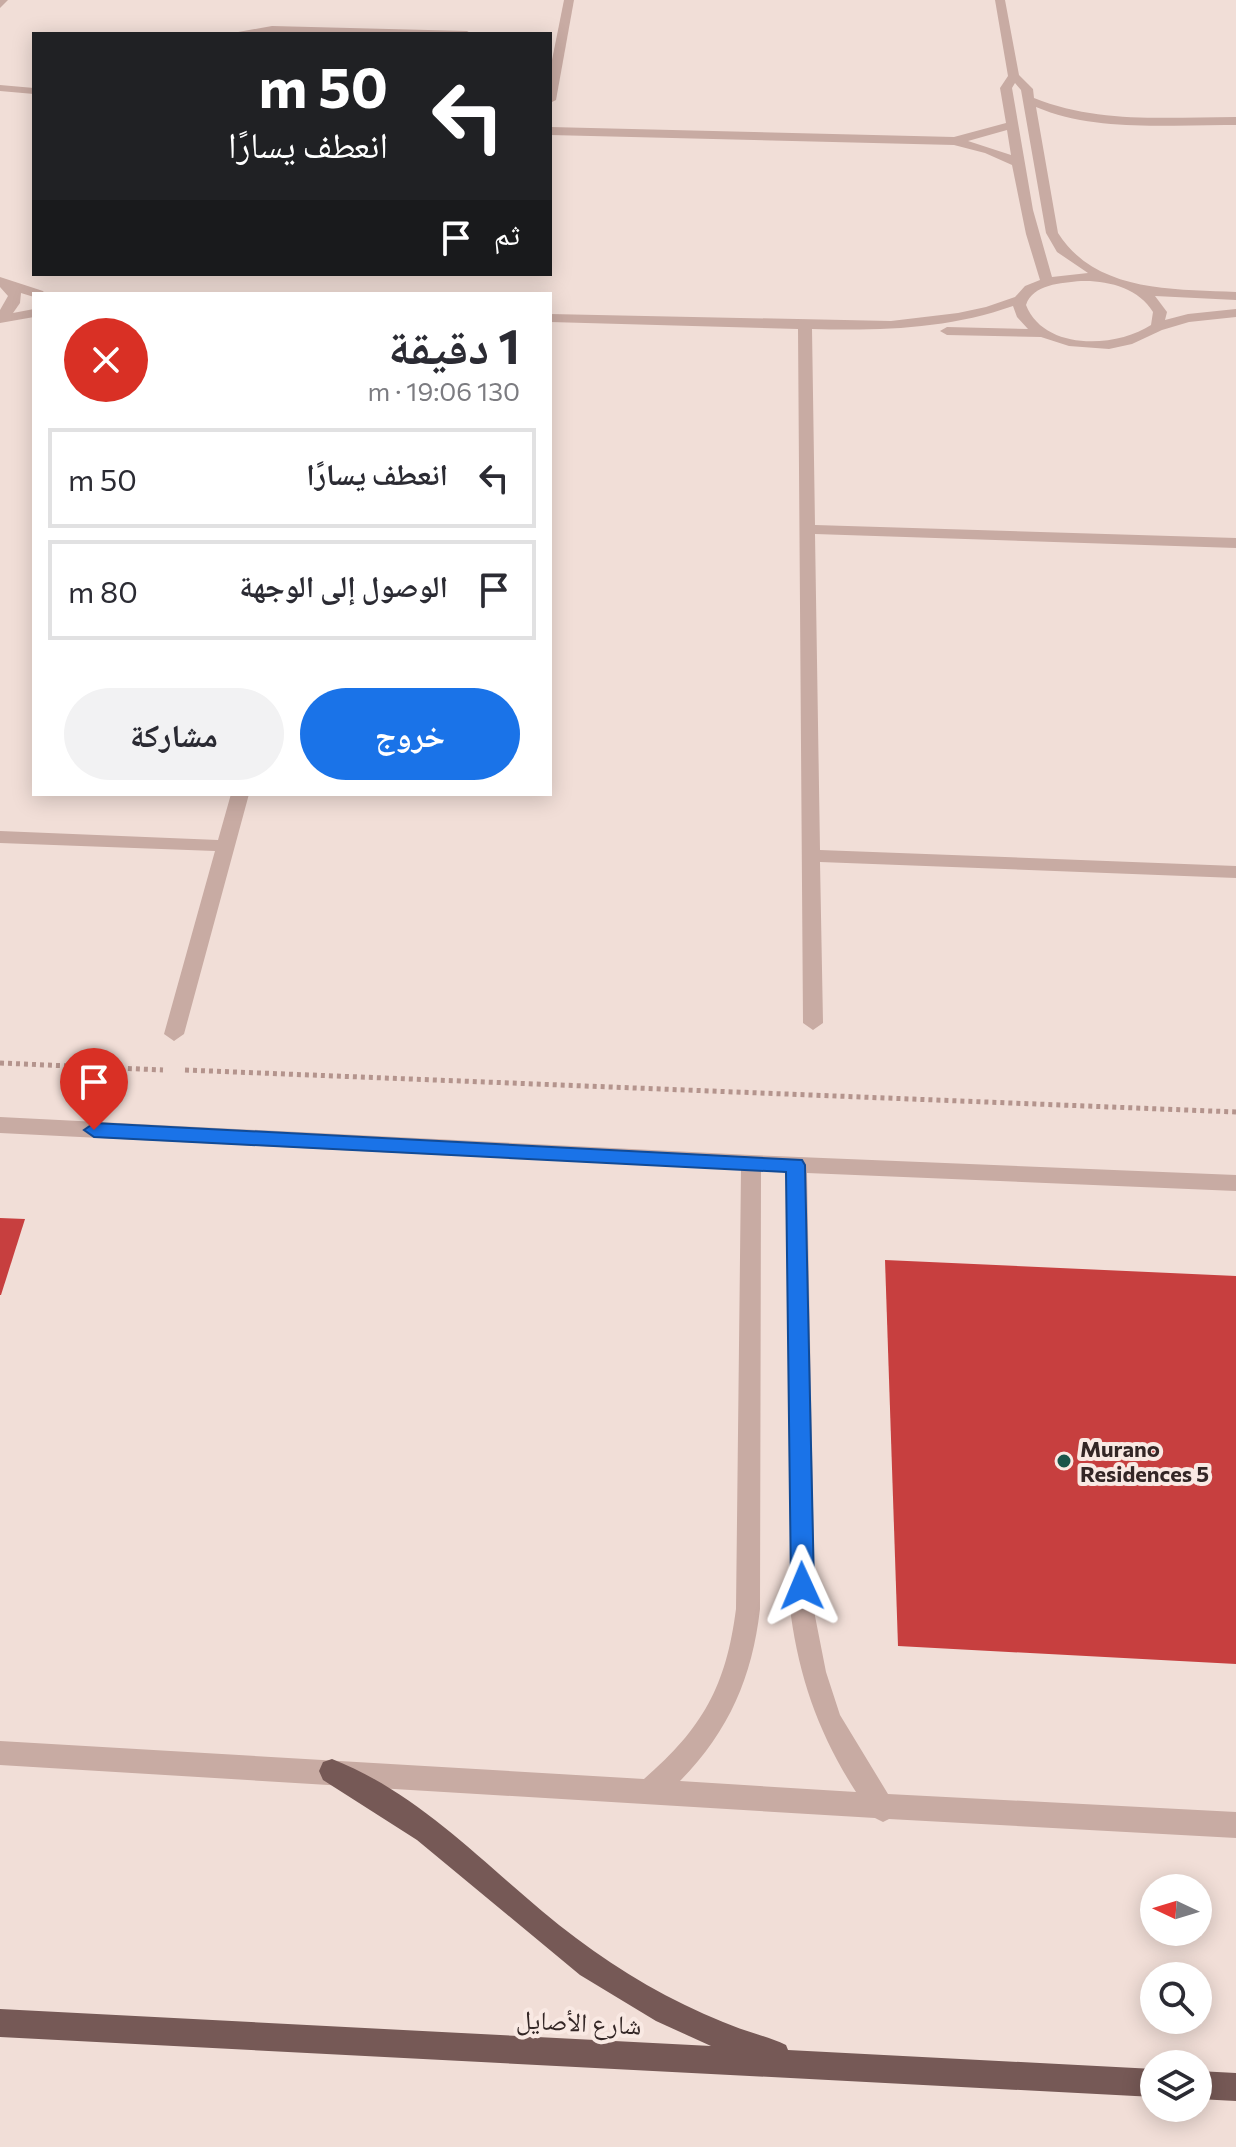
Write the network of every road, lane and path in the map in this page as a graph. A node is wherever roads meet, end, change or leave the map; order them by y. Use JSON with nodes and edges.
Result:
{"nodes":[{"id":1,"x":569,"y":0,"type":"edge"},
{"id":2,"x":1000,"y":0,"type":"edge"},
{"id":3,"x":248,"y":32,"type":"edge"},
{"id":4,"x":389,"y":32,"type":"edge"},
{"id":5,"x":556,"y":36,"type":"edge"},
{"id":6,"x":1014,"y":76,"type":"junction"},
{"id":7,"x":552,"y":79,"type":"edge"},
{"id":8,"x":0,"y":88,"type":"edge"},
{"id":9,"x":32,"y":91,"type":"edge"},
{"id":10,"x":1029,"y":100,"type":"junction"},
{"id":11,"x":1084,"y":118,"type":"junction"},
{"id":12,"x":1236,"y":121,"type":"edge"},
{"id":13,"x":1012,"y":125,"type":"junction"},
{"id":14,"x":1045,"y":130,"type":"junction"},
{"id":15,"x":552,"y":131,"type":"edge"},
{"id":16,"x":954,"y":141,"type":"junction"},
{"id":17,"x":1018,"y":163,"type":"junction"},
{"id":18,"x":1025,"y":204,"type":"junction"},
{"id":19,"x":1045,"y":204,"type":"junction"},
{"id":20,"x":1105,"y":279,"type":"junction"},
{"id":21,"x":1047,"y":281,"type":"junction"},
{"id":22,"x":4,"y":283,"type":"edge"},
{"id":23,"x":1140,"y":291,"type":"junction"},
{"id":24,"x":32,"y":292,"type":"edge"},
{"id":25,"x":1236,"y":296,"type":"edge"},
{"id":26,"x":1022,"y":299,"type":"junction"},
{"id":27,"x":32,"y":313,"type":"edge"},
{"id":28,"x":1236,"y":313,"type":"edge"},
{"id":29,"x":0,"y":317,"type":"edge"},
{"id":30,"x":552,"y":318,"type":"edge"},
{"id":31,"x":805,"y":325,"type":"junction"},
{"id":32,"x":848,"y":326,"type":"junction"},
{"id":33,"x":1157,"y":327,"type":"junction"},
{"id":34,"x":1044,"y":333,"type":"junction"},
{"id":35,"x":807,"y":529,"type":"junction"},
{"id":36,"x":1236,"y":543,"type":"edge"},
{"id":37,"x":239,"y":796,"type":"edge"},
{"id":38,"x":0,"y":837,"type":"edge"},
{"id":39,"x":226,"y":846,"type":"junction"},
{"id":40,"x":811,"y":856,"type":"junction"},
{"id":41,"x":1236,"y":872,"type":"edge"},
{"id":42,"x":813,"y":1023,"type":"dead end"},
{"id":43,"x":174,"y":1034,"type":"dead end"},
{"id":44,"x":0,"y":1063,"type":"edge"},
{"id":45,"x":168,"y":1070,"type":"dead end"},
{"id":46,"x":183,"y":1070,"type":"dead end"},
{"id":47,"x":1236,"y":1112,"type":"edge"},
{"id":48,"x":0,"y":1125,"type":"edge"},
{"id":49,"x":751,"y":1163,"type":"junction"},
{"id":50,"x":796,"y":1165,"type":"junction"},
{"id":51,"x":1236,"y":1183,"type":"edge"},
{"id":52,"x":0,"y":1753,"type":"edge"},
{"id":53,"x":332,"y":1771,"type":"junction"},
{"id":54,"x":649,"y":1792,"type":"junction"},
{"id":55,"x":883,"y":1809,"type":"junction"},
{"id":56,"x":1236,"y":1825,"type":"edge"},
{"id":57,"x":0,"y":2023,"type":"edge"},
{"id":58,"x":807,"y":2064,"type":"junction"},
{"id":59,"x":1140,"y":2082,"type":"edge"},
{"id":60,"x":1212,"y":2086,"type":"edge"},
{"id":61,"x":1236,"y":2087,"type":"edge"}],
"edges":[{"from":1,"to":5,"type":"street"},
{"from":2,"to":6,"type":"street"},
{"from":3,"to":4,"type":"street"},
{"from":5,"to":7,"type":"street"},
{"from":6,"to":10,"type":"street"},
{"from":6,"to":13,"type":"street"},
{"from":8,"to":9,"type":"street"},
{"from":10,"to":11,"type":"street"},
{"from":10,"to":14,"type":"street"},
{"from":11,"to":12,"type":"street"},
{"from":11,"to":14,"type":"street"},
{"from":13,"to":16,"type":"street"},
{"from":13,"to":17,"type":"street"},
{"from":14,"to":19,"type":"street"},
{"from":15,"to":16,"type":"street"},
{"from":16,"to":17,"type":"street"},
{"from":17,"to":18,"type":"street"},
{"from":18,"to":19,"type":"street"},
{"from":18,"to":21,"type":"street"},
{"from":19,"to":20,"type":"street"},
{"from":20,"to":21,"type":"street"},
{"from":20,"to":23,"type":"street"},
{"from":21,"to":26,"type":"street"},
{"from":22,"to":24,"type":"street"},
{"from":22,"to":29,"type":"street"},
{"from":23,"to":25,"type":"street"},
{"from":23,"to":33,"type":"street"},
{"from":26,"to":32,"type":"street"},
{"from":26,"to":34,"type":"street"},
{"from":27,"to":29,"type":"street"},
{"from":28,"to":33,"type":"street"},
{"from":30,"to":31,"type":"street"},
{"from":31,"to":32,"type":"street"},
{"from":31,"to":35,"type":"street"},
{"from":32,"to":34,"type":"street"},
{"from":33,"to":34,"type":"street"},
{"from":35,"to":36,"type":"street"},
{"from":35,"to":40,"type":"street"},
{"from":37,"to":39,"type":"street"},
{"from":38,"to":39,"type":"street"},
{"from":39,"to":43,"type":"street"},
{"from":40,"to":41,"type":"street"},
{"from":40,"to":42,"type":"street"},
{"from":44,"to":45,"type":"path"},
{"from":46,"to":47,"type":"path"},
{"from":48,"to":49,"type":"street"},
{"from":49,"to":50,"type":"street"},
{"from":49,"to":54,"type":"street"},
{"from":50,"to":51,"type":"street"},
{"from":50,"to":55,"type":"street"},
{"from":52,"to":53,"type":"street"},
{"from":53,"to":54,"type":"street"},
{"from":53,"to":58,"type":"main road"},
{"from":54,"to":55,"type":"street"},
{"from":55,"to":56,"type":"street"},
{"from":57,"to":58,"type":"main road","name":"شارع الأصايل"},
{"from":58,"to":59,"type":"main road","name":"شارع الأصايل"},
{"from":60,"to":61,"type":"main road"}]}
